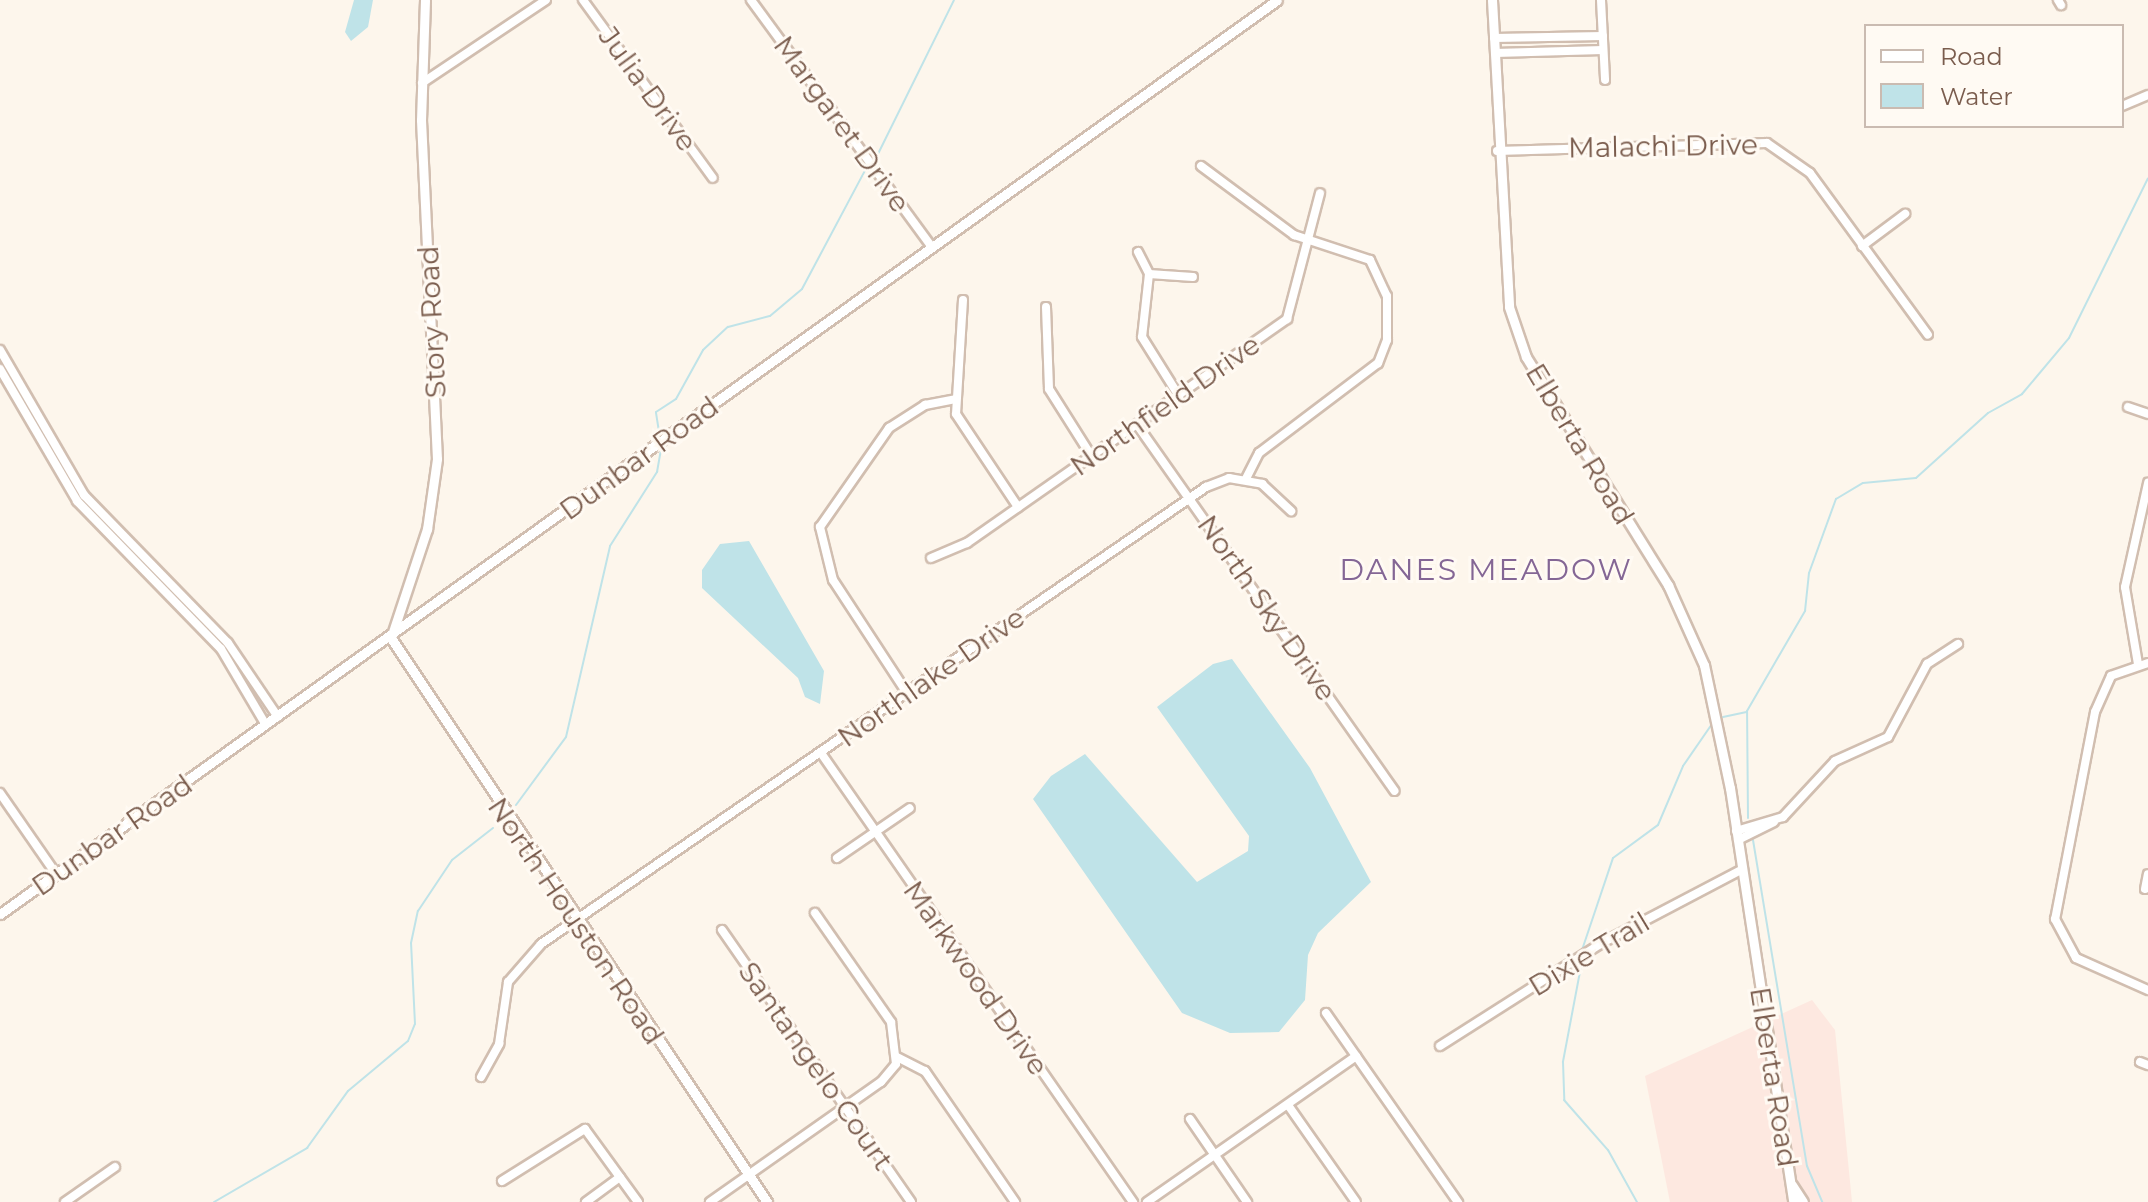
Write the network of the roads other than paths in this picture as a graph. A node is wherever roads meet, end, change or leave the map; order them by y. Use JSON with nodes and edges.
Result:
{"nodes":[{"id":1,"x":425,"y":0,"type":"edge"},
{"id":2,"x":546,"y":0,"type":"edge"},
{"id":3,"x":583,"y":0,"type":"edge"},
{"id":4,"x":751,"y":0,"type":"edge"},
{"id":5,"x":1277,"y":0,"type":"edge"},
{"id":6,"x":1492,"y":0,"type":"edge"},
{"id":7,"x":1601,"y":0,"type":"edge"},
{"id":8,"x":1603,"y":36,"type":"junction"},
{"id":9,"x":1494,"y":38,"type":"junction"},
{"id":10,"x":1603,"y":50,"type":"junction"},
{"id":11,"x":1495,"y":53,"type":"junction"},
{"id":12,"x":1605,"y":80,"type":"dead end"},
{"id":13,"x":422,"y":83,"type":"junction"},
{"id":14,"x":2148,"y":95,"type":"edge"},
{"id":15,"x":2124,"y":105,"type":"edge"},
{"id":16,"x":1497,"y":151,"type":"junction"},
{"id":17,"x":1201,"y":166,"type":"dead end"},
{"id":18,"x":713,"y":178,"type":"dead end"},
{"id":19,"x":1320,"y":193,"type":"dead end"},
{"id":20,"x":1905,"y":214,"type":"dead end"},
{"id":21,"x":1307,"y":242,"type":"junction"},
{"id":22,"x":1862,"y":246,"type":"junction"},
{"id":23,"x":932,"y":247,"type":"junction"},
{"id":24,"x":1138,"y":252,"type":"dead end"},
{"id":25,"x":1149,"y":274,"type":"junction"},
{"id":26,"x":1193,"y":277,"type":"dead end"},
{"id":27,"x":963,"y":300,"type":"dead end"},
{"id":28,"x":1046,"y":307,"type":"dead end"},
{"id":29,"x":1928,"y":335,"type":"dead end"},
{"id":30,"x":0,"y":350,"type":"edge"},
{"id":31,"x":0,"y":369,"type":"edge"},
{"id":32,"x":1179,"y":396,"type":"junction"},
{"id":33,"x":955,"y":399,"type":"junction"},
{"id":34,"x":2128,"y":407,"type":"dead end"},
{"id":35,"x":2148,"y":414,"type":"edge"},
{"id":36,"x":32,"y":417,"type":"junction"},
{"id":37,"x":1138,"y":426,"type":"junction"},
{"id":38,"x":1092,"y":457,"type":"junction"},
{"id":39,"x":1246,"y":479,"type":"junction"},
{"id":40,"x":2148,"y":483,"type":"edge"},
{"id":41,"x":1188,"y":497,"type":"junction"},
{"id":42,"x":1018,"y":507,"type":"junction"},
{"id":43,"x":1291,"y":511,"type":"dead end"},
{"id":44,"x":2144,"y":517,"type":"edge"},
{"id":45,"x":931,"y":558,"type":"dead end"},
{"id":46,"x":391,"y":638,"type":"junction"},
{"id":47,"x":1958,"y":644,"type":"dead end"},
{"id":48,"x":2143,"y":663,"type":"edge"},
{"id":49,"x":907,"y":693,"type":"junction"},
{"id":50,"x":278,"y":717,"type":"junction"},
{"id":51,"x":266,"y":725,"type":"junction"},
{"id":52,"x":821,"y":753,"type":"junction"},
{"id":53,"x":1395,"y":791,"type":"dead end"},
{"id":54,"x":0,"y":793,"type":"edge"},
{"id":55,"x":910,"y":808,"type":"dead end"},
{"id":56,"x":875,"y":832,"type":"junction"},
{"id":57,"x":1737,"y":836,"type":"junction"},
{"id":58,"x":837,"y":858,"type":"dead end"},
{"id":59,"x":1741,"y":870,"type":"junction"},
{"id":60,"x":56,"y":874,"type":"junction"},
{"id":61,"x":2148,"y":874,"type":"edge"},
{"id":62,"x":2145,"y":889,"type":"dead end"},
{"id":63,"x":815,"y":913,"type":"dead end"},
{"id":64,"x":0,"y":914,"type":"edge"},
{"id":65,"x":575,"y":925,"type":"junction"},
{"id":66,"x":722,"y":930,"type":"dead end"},
{"id":67,"x":2148,"y":990,"type":"edge"},
{"id":68,"x":1326,"y":1013,"type":"dead end"},
{"id":69,"x":1440,"y":1046,"type":"dead end"},
{"id":70,"x":1356,"y":1056,"type":"junction"},
{"id":71,"x":897,"y":1057,"type":"junction"},
{"id":72,"x":481,"y":1077,"type":"dead end"},
{"id":73,"x":1288,"y":1105,"type":"junction"},
{"id":74,"x":845,"y":1107,"type":"junction"},
{"id":75,"x":1190,"y":1119,"type":"dead end"},
{"id":76,"x":1215,"y":1156,"type":"junction"},
{"id":77,"x":115,"y":1167,"type":"dead end"},
{"id":78,"x":749,"y":1175,"type":"junction"},
{"id":79,"x":620,"y":1177,"type":"junction"},
{"id":80,"x":502,"y":1181,"type":"dead end"},
{"id":81,"x":1791,"y":1183,"type":"junction"},
{"id":82,"x":65,"y":1202,"type":"edge"},
{"id":83,"x":586,"y":1202,"type":"edge"},
{"id":84,"x":638,"y":1202,"type":"edge"},
{"id":85,"x":710,"y":1202,"type":"edge"},
{"id":86,"x":767,"y":1202,"type":"edge"},
{"id":87,"x":911,"y":1202,"type":"edge"},
{"id":88,"x":1015,"y":1202,"type":"edge"},
{"id":89,"x":1133,"y":1202,"type":"edge"},
{"id":90,"x":1147,"y":1202,"type":"edge"},
{"id":91,"x":1247,"y":1202,"type":"edge"},
{"id":92,"x":1356,"y":1202,"type":"edge"},
{"id":93,"x":1458,"y":1202,"type":"edge"},
{"id":94,"x":1793,"y":1202,"type":"edge"},
{"id":95,"x":1803,"y":1202,"type":"edge"}],
"edges":[{"from":1,"to":13,"type":"street","name":"Story Road"},
{"from":2,"to":13,"type":"street"},
{"from":3,"to":18,"type":"street","name":"Julia Drive"},
{"from":4,"to":23,"type":"street","name":"Margaret Drive"},
{"from":5,"to":23,"type":"street","name":"Dunbar Road"},
{"from":6,"to":9,"type":"street","name":"Elberta Road"},
{"from":7,"to":8,"type":"street"},
{"from":8,"to":9,"type":"street"},
{"from":8,"to":10,"type":"street"},
{"from":9,"to":11,"type":"street","name":"Elberta Road"},
{"from":10,"to":11,"type":"street"},
{"from":10,"to":12,"type":"street"},
{"from":11,"to":16,"type":"street","name":"Elberta Road"},
{"from":13,"to":46,"type":"street","name":"Story Road"},
{"from":14,"to":15,"type":"street"},
{"from":16,"to":22,"type":"street","name":"Malachi Drive"},
{"from":16,"to":57,"type":"street","name":"Elberta Road"},
{"from":17,"to":21,"type":"street"},
{"from":19,"to":21,"type":"street","name":"Northfield Drive"},
{"from":20,"to":22,"type":"street"},
{"from":21,"to":32,"type":"street","name":"Northfield Drive"},
{"from":21,"to":39,"type":"street"},
{"from":22,"to":29,"type":"street","name":"Malachi Drive"},
{"from":23,"to":46,"type":"street","name":"Dunbar Road"},
{"from":24,"to":25,"type":"street"},
{"from":25,"to":26,"type":"street"},
{"from":25,"to":32,"type":"street"},
{"from":27,"to":33,"type":"street"},
{"from":28,"to":38,"type":"street"},
{"from":30,"to":36,"type":"street"},
{"from":31,"to":36,"type":"street"},
{"from":32,"to":37,"type":"street","name":"Northfield Drive"},
{"from":33,"to":42,"type":"street"},
{"from":33,"to":49,"type":"street"},
{"from":34,"to":35,"type":"street"},
{"from":36,"to":50,"type":"street"},
{"from":36,"to":51,"type":"street"},
{"from":37,"to":38,"type":"street","name":"Northfield Drive"},
{"from":37,"to":41,"type":"street","name":"North Sky Drive"},
{"from":38,"to":42,"type":"street","name":"Northfield Drive"},
{"from":39,"to":41,"type":"street","name":"Northlake Drive"},
{"from":39,"to":43,"type":"street"},
{"from":40,"to":44,"type":"street"},
{"from":41,"to":49,"type":"street","name":"Northlake Drive"},
{"from":41,"to":53,"type":"street","name":"North Sky Drive"},
{"from":42,"to":45,"type":"street","name":"Northfield Drive"},
{"from":44,"to":48,"type":"street"},
{"from":46,"to":50,"type":"street","name":"Dunbar Road"},
{"from":46,"to":65,"type":"street","name":"North Houston Road"},
{"from":47,"to":57,"type":"street"},
{"from":48,"to":67,"type":"street"},
{"from":49,"to":52,"type":"street","name":"Northlake Drive"},
{"from":50,"to":51,"type":"street","name":"Dunbar Road"},
{"from":51,"to":60,"type":"street","name":"Dunbar Road"},
{"from":52,"to":56,"type":"street","name":"Markwood Drive"},
{"from":52,"to":65,"type":"street","name":"Northlake Drive"},
{"from":54,"to":60,"type":"street"},
{"from":55,"to":56,"type":"street"},
{"from":56,"to":58,"type":"street"},
{"from":56,"to":89,"type":"street","name":"Markwood Drive"},
{"from":57,"to":59,"type":"street","name":"Elberta Road"},
{"from":59,"to":69,"type":"street","name":"Dixie Trail"},
{"from":59,"to":81,"type":"street","name":"Elberta Road"},
{"from":60,"to":64,"type":"street","name":"Dunbar Road"},
{"from":61,"to":62,"type":"street"},
{"from":63,"to":71,"type":"street"},
{"from":65,"to":72,"type":"street","name":"Northlake Drive"},
{"from":65,"to":78,"type":"street","name":"North Houston Road"},
{"from":66,"to":74,"type":"street","name":"Santangelo Court"},
{"from":68,"to":70,"type":"street"},
{"from":70,"to":73,"type":"street"},
{"from":70,"to":93,"type":"street"},
{"from":71,"to":74,"type":"street"},
{"from":71,"to":88,"type":"street"},
{"from":73,"to":76,"type":"street"},
{"from":73,"to":92,"type":"street"},
{"from":74,"to":78,"type":"street"},
{"from":74,"to":87,"type":"street","name":"Santangelo Court"},
{"from":75,"to":76,"type":"street"},
{"from":76,"to":90,"type":"street"},
{"from":76,"to":91,"type":"street"},
{"from":77,"to":82,"type":"street"},
{"from":78,"to":85,"type":"street"},
{"from":78,"to":86,"type":"street","name":"North Houston Road"},
{"from":79,"to":80,"type":"street"},
{"from":79,"to":83,"type":"street"},
{"from":79,"to":84,"type":"street"},
{"from":81,"to":94,"type":"street","name":"Elberta Road"},
{"from":81,"to":95,"type":"street"}]}
